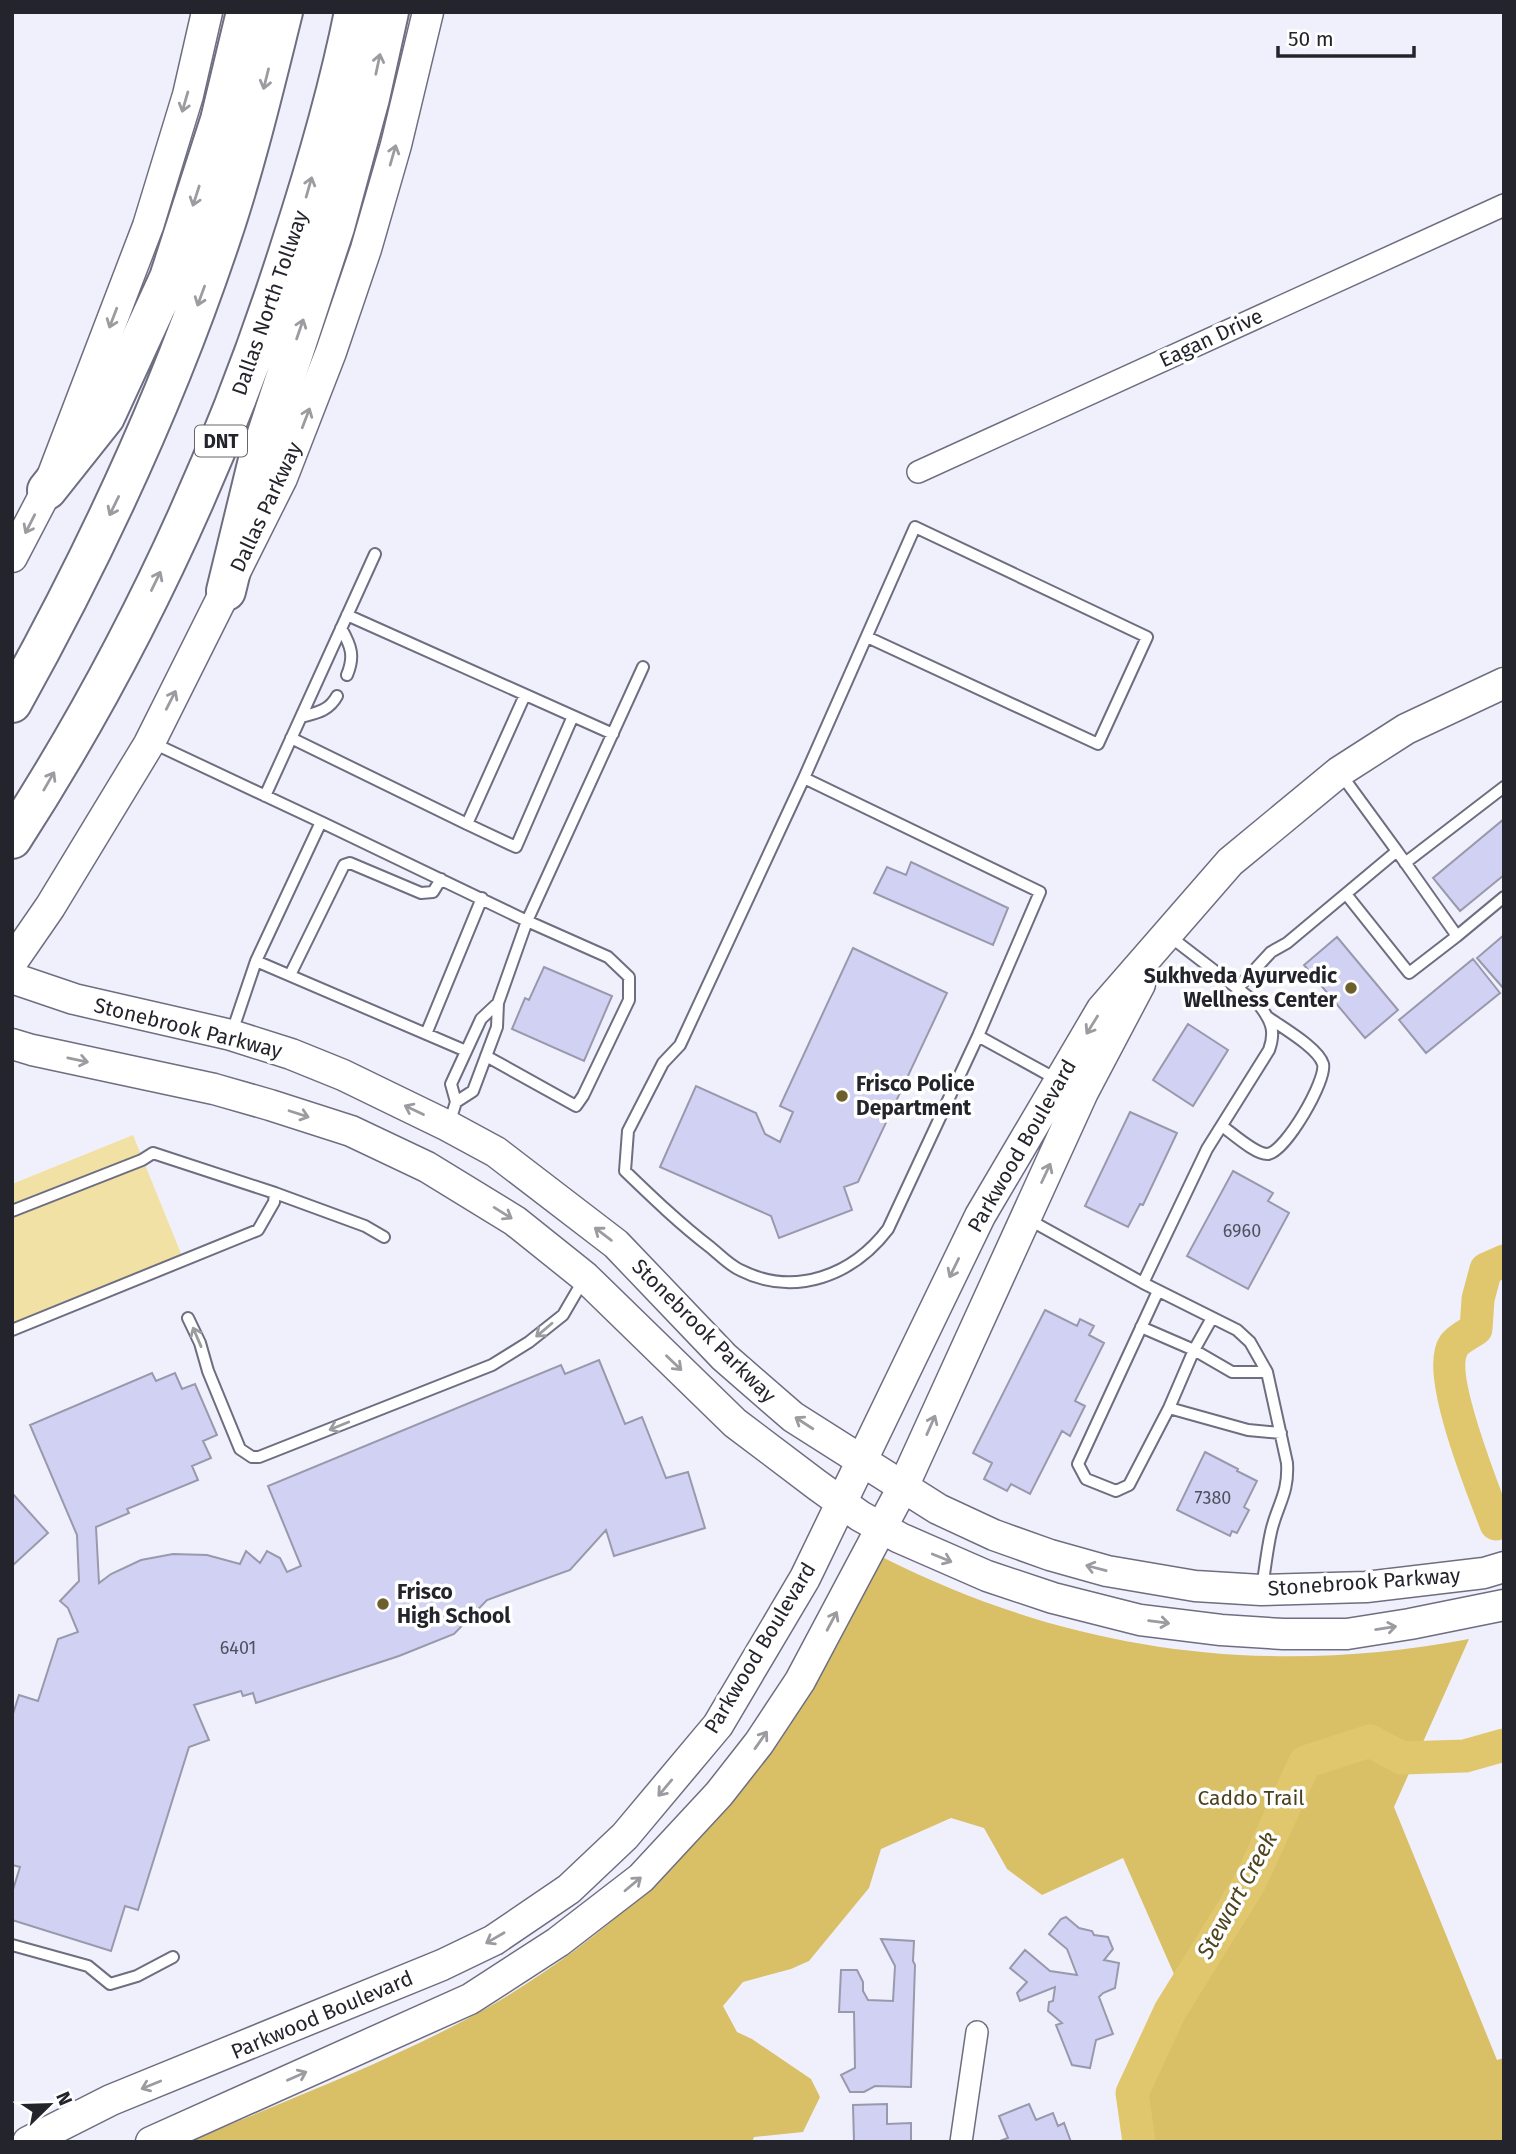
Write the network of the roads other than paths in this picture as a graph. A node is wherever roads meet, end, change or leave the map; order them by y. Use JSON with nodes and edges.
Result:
{"nodes":[{"id":1,"x":207,"y":12,"type":"edge"},
{"id":2,"x":246,"y":12,"type":"edge"},
{"id":3,"x":283,"y":12,"type":"edge"},
{"id":4,"x":354,"y":12,"type":"edge"},
{"id":5,"x":389,"y":12,"type":"edge"},
{"id":6,"x":428,"y":12,"type":"edge"},
{"id":7,"x":1504,"y":205,"type":"edge"},
{"id":8,"x":918,"y":472,"type":"dead end"},
{"id":9,"x":47,"y":490,"type":"junction"},
{"id":10,"x":375,"y":554,"type":"dead end"},
{"id":11,"x":12,"y":557,"type":"edge"},
{"id":12,"x":226,"y":591,"type":"junction"},
{"id":13,"x":347,"y":615,"type":"junction"},
{"id":14,"x":341,"y":628,"type":"junction"},
{"id":15,"x":867,"y":637,"type":"junction"},
{"id":16,"x":643,"y":667,"type":"dead end"},
{"id":17,"x":347,"y":675,"type":"dead end"},
{"id":18,"x":1504,"y":683,"type":"edge"},
{"id":19,"x":525,"y":695,"type":"junction"},
{"id":20,"x":337,"y":696,"type":"dead end"},
{"id":21,"x":12,"y":703,"type":"edge"},
{"id":22,"x":573,"y":716,"type":"junction"},
{"id":23,"x":301,"y":717,"type":"junction"},
{"id":24,"x":613,"y":734,"type":"junction"},
{"id":25,"x":292,"y":738,"type":"junction"},
{"id":26,"x":150,"y":742,"type":"junction"},
{"id":27,"x":1339,"y":772,"type":"junction"},
{"id":28,"x":804,"y":778,"type":"junction"},
{"id":29,"x":1504,"y":787,"type":"edge"},
{"id":30,"x":265,"y":796,"type":"junction"},
{"id":31,"x":321,"y":822,"type":"junction"},
{"id":32,"x":467,"y":824,"type":"junction"},
{"id":33,"x":12,"y":839,"type":"edge"},
{"id":34,"x":1397,"y":852,"type":"junction"},
{"id":35,"x":1405,"y":863,"type":"junction"},
{"id":36,"x":441,"y":879,"type":"junction"},
{"id":37,"x":1346,"y":894,"type":"junction"},
{"id":38,"x":1504,"y":897,"type":"edge"},
{"id":39,"x":482,"y":898,"type":"junction"},
{"id":40,"x":50,"y":907,"type":"junction"},
{"id":41,"x":527,"y":921,"type":"junction"},
{"id":42,"x":12,"y":930,"type":"edge"},
{"id":43,"x":1166,"y":934,"type":"junction"},
{"id":44,"x":1457,"y":936,"type":"junction"},
{"id":45,"x":256,"y":961,"type":"junction"},
{"id":46,"x":12,"y":962,"type":"edge"},
{"id":47,"x":290,"y":975,"type":"junction"},
{"id":48,"x":12,"y":978,"type":"edge"},
{"id":49,"x":1237,"y":989,"type":"junction"},
{"id":50,"x":498,"y":1003,"type":"junction"},
{"id":51,"x":1269,"y":1018,"type":"junction"},
{"id":52,"x":426,"y":1034,"type":"junction"},
{"id":53,"x":231,"y":1035,"type":"junction"},
{"id":54,"x":978,"y":1036,"type":"junction"},
{"id":55,"x":12,"y":1044,"type":"edge"},
{"id":56,"x":466,"y":1051,"type":"junction"},
{"id":57,"x":486,"y":1056,"type":"junction"},
{"id":58,"x":1071,"y":1086,"type":"junction"},
{"id":59,"x":452,"y":1114,"type":"junction"},
{"id":60,"x":1222,"y":1126,"type":"junction"},
{"id":61,"x":426,"y":1167,"type":"junction"},
{"id":62,"x":275,"y":1193,"type":"junction"},
{"id":63,"x":12,"y":1211,"type":"edge"},
{"id":64,"x":1025,"y":1217,"type":"junction"},
{"id":65,"x":384,"y":1237,"type":"dead end"},
{"id":66,"x":585,"y":1277,"type":"junction"},
{"id":67,"x":1143,"y":1283,"type":"junction"},
{"id":68,"x":1158,"y":1291,"type":"junction"},
{"id":69,"x":188,"y":1318,"type":"dead end"},
{"id":70,"x":1212,"y":1318,"type":"junction"},
{"id":71,"x":1141,"y":1327,"type":"junction"},
{"id":72,"x":12,"y":1330,"type":"edge"},
{"id":73,"x":1194,"y":1350,"type":"junction"},
{"id":74,"x":1266,"y":1372,"type":"junction"},
{"id":75,"x":1169,"y":1408,"type":"junction"},
{"id":76,"x":1281,"y":1433,"type":"junction"},
{"id":77,"x":861,"y":1461,"type":"junction"},
{"id":78,"x":903,"y":1487,"type":"junction"},
{"id":79,"x":841,"y":1502,"type":"junction"},
{"id":80,"x":881,"y":1528,"type":"junction"},
{"id":81,"x":1504,"y":1567,"type":"edge"},
{"id":82,"x":1261,"y":1590,"type":"junction"},
{"id":83,"x":1504,"y":1605,"type":"edge"},
{"id":84,"x":1257,"y":1632,"type":"junction"},
{"id":85,"x":685,"y":1763,"type":"junction"},
{"id":86,"x":719,"y":1794,"type":"junction"},
{"id":87,"x":12,"y":1945,"type":"edge"},
{"id":88,"x":173,"y":1957,"type":"dead end"},
{"id":89,"x":977,"y":2032,"type":"dead end"},
{"id":90,"x":215,"y":2060,"type":"junction"},
{"id":91,"x":235,"y":2104,"type":"junction"},
{"id":92,"x":27,"y":2142,"type":"edge"},
{"id":93,"x":151,"y":2142,"type":"edge"},
{"id":94,"x":961,"y":2142,"type":"edge"}],
"edges":[{"from":1,"to":9,"type":"main road","one_way":true},
{"from":2,"to":9,"type":"highway","one_way":true},
{"from":3,"to":21,"type":"highway","one_way":true},
{"from":33,"to":4,"type":"highway","name":"Dallas North Tollway","number":"DNT","one_way":true},
{"from":12,"to":5,"type":"highway","one_way":true},
{"from":12,"to":6,"type":"main road","name":"Dallas Parkway","one_way":true},
{"from":7,"to":8,"type":"street","name":"Eagan Drive"},
{"from":9,"to":11,"type":"main road","one_way":true},
{"from":10,"to":13,"type":"lane"},
{"from":26,"to":12,"type":"main road","name":"Dallas Parkway","one_way":true},
{"from":13,"to":14,"type":"lane"},
{"from":13,"to":19,"type":"lane"},
{"from":14,"to":17,"type":"lane"},
{"from":14,"to":23,"type":"lane"},
{"from":15,"to":15,"type":"lane"},
{"from":15,"to":28,"type":"lane"},
{"from":16,"to":24,"type":"lane"},
{"from":18,"to":27,"type":"main road","name":"Parkwood Boulevard"},
{"from":19,"to":22,"type":"lane"},
{"from":19,"to":32,"type":"lane"},
{"from":20,"to":23,"type":"lane"},
{"from":22,"to":24,"type":"lane"},
{"from":22,"to":32,"type":"lane"},
{"from":23,"to":25,"type":"lane"},
{"from":24,"to":41,"type":"lane"},
{"from":25,"to":30,"type":"lane"},
{"from":25,"to":32,"type":"lane"},
{"from":26,"to":30,"type":"lane"},
{"from":26,"to":40,"type":"main road","name":"Dallas Parkway"},
{"from":27,"to":34,"type":"lane"},
{"from":27,"to":43,"type":"main road","name":"Parkwood Boulevard"},
{"from":28,"to":54,"type":"lane"},
{"from":28,"to":54,"type":"lane"},
{"from":29,"to":35,"type":"lane"},
{"from":30,"to":31,"type":"lane"},
{"from":31,"to":36,"type":"lane"},
{"from":31,"to":45,"type":"lane"},
{"from":34,"to":35,"type":"lane"},
{"from":34,"to":37,"type":"lane"},
{"from":35,"to":44,"type":"lane"},
{"from":36,"to":39,"type":"lane"},
{"from":36,"to":47,"type":"lane"},
{"from":37,"to":44,"type":"lane"},
{"from":37,"to":49,"type":"lane"},
{"from":38,"to":44,"type":"lane"},
{"from":39,"to":41,"type":"lane"},
{"from":39,"to":52,"type":"lane"},
{"from":40,"to":42,"type":"main road"},
{"from":40,"to":46,"type":"main road","name":"Dallas Parkway"},
{"from":41,"to":50,"type":"lane"},
{"from":41,"to":57,"type":"lane"},
{"from":43,"to":49,"type":"lane"},
{"from":43,"to":58,"type":"main road","name":"Parkwood Boulevard"},
{"from":45,"to":47,"type":"lane"},
{"from":45,"to":53,"type":"lane"},
{"from":47,"to":52,"type":"lane"},
{"from":48,"to":53,"type":"main road","name":"Stonebrook Parkway"},
{"from":49,"to":51,"type":"lane"},
{"from":50,"to":56,"type":"lane"},
{"from":50,"to":57,"type":"lane"},
{"from":51,"to":60,"type":"lane"},
{"from":51,"to":60,"type":"lane"},
{"from":52,"to":56,"type":"lane"},
{"from":59,"to":53,"type":"main road","name":"Stonebrook Parkway","one_way":true},
{"from":54,"to":58,"type":"lane"},
{"from":55,"to":61,"type":"main road","name":"Stonebrook Parkway","one_way":true},
{"from":56,"to":59,"type":"lane"},
{"from":57,"to":59,"type":"lane"},
{"from":64,"to":58,"type":"main road","name":"Parkwood Boulevard","one_way":true},
{"from":58,"to":77,"type":"main road","name":"Parkwood Boulevard","one_way":true},
{"from":59,"to":61,"type":"main road"},
{"from":77,"to":59,"type":"main road","name":"Stonebrook Parkway","one_way":true},
{"from":60,"to":67,"type":"lane"},
{"from":61,"to":66,"type":"main road","name":"Stonebrook Parkway","one_way":true},
{"from":62,"to":63,"type":"lane"},
{"from":62,"to":65,"type":"lane"},
{"from":62,"to":72,"type":"lane"},
{"from":64,"to":67,"type":"lane"},
{"from":78,"to":64,"type":"main road","name":"Parkwood Boulevard","one_way":true},
{"from":66,"to":69,"type":"lane","one_way":true},
{"from":66,"to":79,"type":"main road","name":"Stonebrook Parkway","one_way":true},
{"from":67,"to":68,"type":"lane"},
{"from":68,"to":70,"type":"lane"},
{"from":68,"to":71,"type":"lane"},
{"from":70,"to":73,"type":"lane"},
{"from":70,"to":74,"type":"lane"},
{"from":71,"to":73,"type":"lane"},
{"from":71,"to":75,"type":"lane"},
{"from":73,"to":74,"type":"lane"},
{"from":73,"to":75,"type":"lane"},
{"from":74,"to":76,"type":"lane"},
{"from":75,"to":76,"type":"lane"},
{"from":76,"to":82,"type":"lane"},
{"from":77,"to":78,"type":"main road","name":"Stonebrook Parkway"},
{"from":77,"to":79,"type":"main road","name":"Parkwood Boulevard"},
{"from":78,"to":80,"type":"main road","name":"Parkwood Boulevard"},
{"from":82,"to":78,"type":"main road","name":"Stonebrook Parkway","one_way":true},
{"from":79,"to":80,"type":"main road","name":"Stonebrook Parkway"},
{"from":79,"to":85,"type":"main road","name":"Parkwood Boulevard"},
{"from":80,"to":84,"type":"main road","name":"Stonebrook Parkway","one_way":true},
{"from":86,"to":80,"type":"main road","name":"Parkwood Boulevard","one_way":true},
{"from":81,"to":82,"type":"main road","name":"Stonebrook Parkway"},
{"from":82,"to":84,"type":"main road"},
{"from":84,"to":83,"type":"main road","name":"Stonebrook Parkway","one_way":true},
{"from":85,"to":86,"type":"main road"},
{"from":85,"to":90,"type":"main road","name":"Parkwood Boulevard","one_way":true},
{"from":91,"to":86,"type":"main road","name":"Parkwood Boulevard","one_way":true},
{"from":87,"to":88,"type":"lane"},
{"from":89,"to":94,"type":"street"},
{"from":90,"to":91,"type":"main road"},
{"from":90,"to":92,"type":"main road","name":"Parkwood Boulevard","one_way":true},
{"from":91,"to":93,"type":"main road","name":"Parkwood Boulevard"}]}
